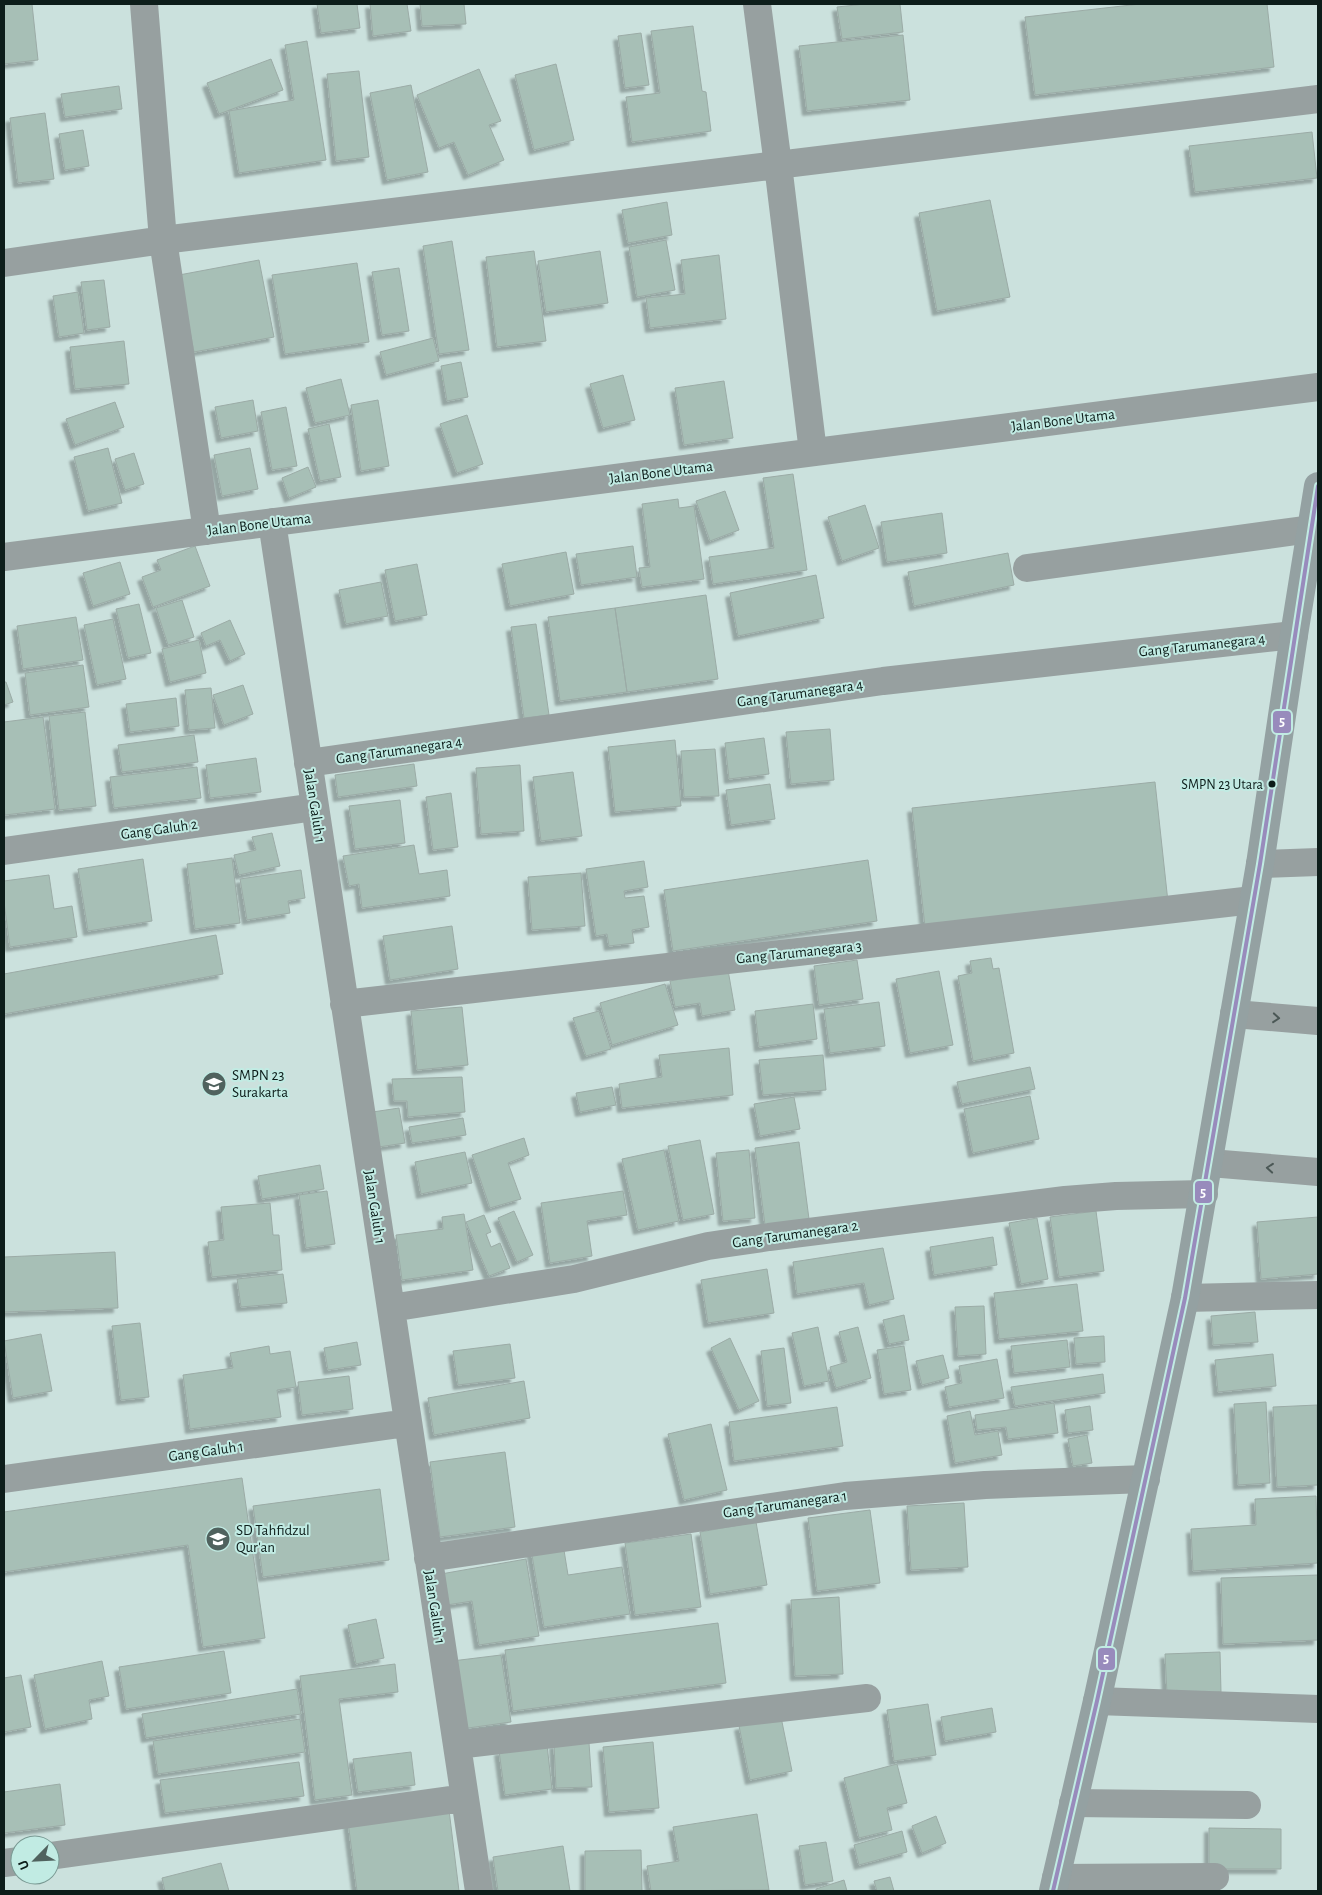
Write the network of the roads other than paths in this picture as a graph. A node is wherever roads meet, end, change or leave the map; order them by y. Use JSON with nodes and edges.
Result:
{"nodes":[{"id":1,"x":144,"y":4,"type":"edge"},
{"id":2,"x":757,"y":4,"type":"edge"},
{"id":3,"x":1318,"y":99,"type":"edge"},
{"id":4,"x":778,"y":165,"type":"junction"},
{"id":5,"x":163,"y":240,"type":"junction"},
{"id":6,"x":4,"y":263,"type":"edge"},
{"id":7,"x":1318,"y":387,"type":"edge"},
{"id":8,"x":812,"y":452,"type":"junction"},
{"id":9,"x":1318,"y":486,"type":"edge"},
{"id":10,"x":272,"y":522,"type":"junction"},
{"id":11,"x":1311,"y":529,"type":"junction"},
{"id":12,"x":207,"y":531,"type":"junction"},
{"id":13,"x":4,"y":557,"type":"edge"},
{"id":14,"x":1028,"y":568,"type":"dead end"},
{"id":15,"x":1294,"y":636,"type":"junction"},
{"id":16,"x":308,"y":763,"type":"junction"},
{"id":17,"x":315,"y":807,"type":"junction"},
{"id":18,"x":4,"y":851,"type":"edge"},
{"id":19,"x":1318,"y":862,"type":"edge"},
{"id":20,"x":1260,"y":864,"type":"junction"},
{"id":21,"x":1253,"y":900,"type":"junction"},
{"id":22,"x":344,"y":1004,"type":"junction"},
{"id":23,"x":1234,"y":1014,"type":"junction"},
{"id":24,"x":1318,"y":1021,"type":"edge"},
{"id":25,"x":1210,"y":1163,"type":"junction"},
{"id":26,"x":1318,"y":1172,"type":"edge"},
{"id":27,"x":1204,"y":1194,"type":"junction"},
{"id":28,"x":1318,"y":1295,"type":"edge"},
{"id":29,"x":1185,"y":1298,"type":"junction"},
{"id":30,"x":391,"y":1308,"type":"junction"},
{"id":31,"x":407,"y":1423,"type":"junction"},
{"id":32,"x":4,"y":1479,"type":"edge"},
{"id":33,"x":1146,"y":1479,"type":"junction"},
{"id":34,"x":428,"y":1558,"type":"junction"},
{"id":35,"x":867,"y":1698,"type":"dead end"},
{"id":36,"x":1097,"y":1701,"type":"junction"},
{"id":37,"x":1318,"y":1709,"type":"edge"},
{"id":38,"x":457,"y":1745,"type":"junction"},
{"id":39,"x":464,"y":1798,"type":"junction"},
{"id":40,"x":1074,"y":1803,"type":"junction"},
{"id":41,"x":1247,"y":1805,"type":"dead end"},
{"id":42,"x":60,"y":1855,"type":"edge"},
{"id":43,"x":1215,"y":1877,"type":"dead end"},
{"id":44,"x":1054,"y":1884,"type":"edge"},
{"id":45,"x":479,"y":1891,"type":"edge"}],
"edges":[{"from":1,"to":5,"type":"street"},
{"from":2,"to":4,"type":"street"},
{"from":3,"to":4,"type":"street"},
{"from":4,"to":5,"type":"street"},
{"from":4,"to":8,"type":"street"},
{"from":5,"to":6,"type":"street"},
{"from":5,"to":12,"type":"street"},
{"from":7,"to":8,"type":"street","name":"Jalan Bone Utama"},
{"from":8,"to":10,"type":"street","name":"Jalan Bone Utama"},
{"from":9,"to":11,"type":"main road"},
{"from":10,"to":12,"type":"street","name":"Jalan Bone Utama"},
{"from":10,"to":16,"type":"street","name":"Jalan Galuh 1"},
{"from":11,"to":14,"type":"street"},
{"from":11,"to":15,"type":"main road"},
{"from":12,"to":13,"type":"street","name":"Jalan Bone Utama"},
{"from":15,"to":16,"type":"street","name":"Gang Tarumanegara 4"},
{"from":15,"to":20,"type":"main road"},
{"from":16,"to":17,"type":"street","name":"Jalan Galuh 1"},
{"from":17,"to":18,"type":"street","name":"Gang Galuh 2"},
{"from":17,"to":22,"type":"street","name":"Jalan Galuh 1"},
{"from":19,"to":20,"type":"street"},
{"from":20,"to":21,"type":"main road"},
{"from":21,"to":22,"type":"street","name":"Gang Tarumanegara 3"},
{"from":21,"to":23,"type":"main road"},
{"from":22,"to":30,"type":"street","name":"Jalan Galuh 1"},
{"from":23,"to":24,"type":"street","one_way":true},
{"from":23,"to":25,"type":"main road"},
{"from":26,"to":25,"type":"street","one_way":true},
{"from":25,"to":27,"type":"main road"},
{"from":27,"to":29,"type":"main road"},
{"from":27,"to":30,"type":"street","name":"Gang Tarumanegara 2"},
{"from":28,"to":29,"type":"street"},
{"from":29,"to":33,"type":"main road"},
{"from":30,"to":31,"type":"street","name":"Jalan Galuh 1"},
{"from":31,"to":32,"type":"street","name":"Gang Galuh 1"},
{"from":31,"to":34,"type":"street","name":"Jalan Galuh 1"},
{"from":33,"to":34,"type":"street","name":"Gang Tarumanegara 1"},
{"from":33,"to":36,"type":"main road"},
{"from":34,"to":38,"type":"street","name":"Jalan Galuh 1"},
{"from":35,"to":38,"type":"street"},
{"from":36,"to":37,"type":"street"},
{"from":36,"to":40,"type":"main road"},
{"from":38,"to":39,"type":"street","name":"Jalan Galuh 1"},
{"from":39,"to":42,"type":"street"},
{"from":39,"to":45,"type":"street","name":"Jalan Galuh 1"},
{"from":40,"to":41,"type":"street"},
{"from":40,"to":44,"type":"main road"},
{"from":43,"to":44,"type":"street"}]}
